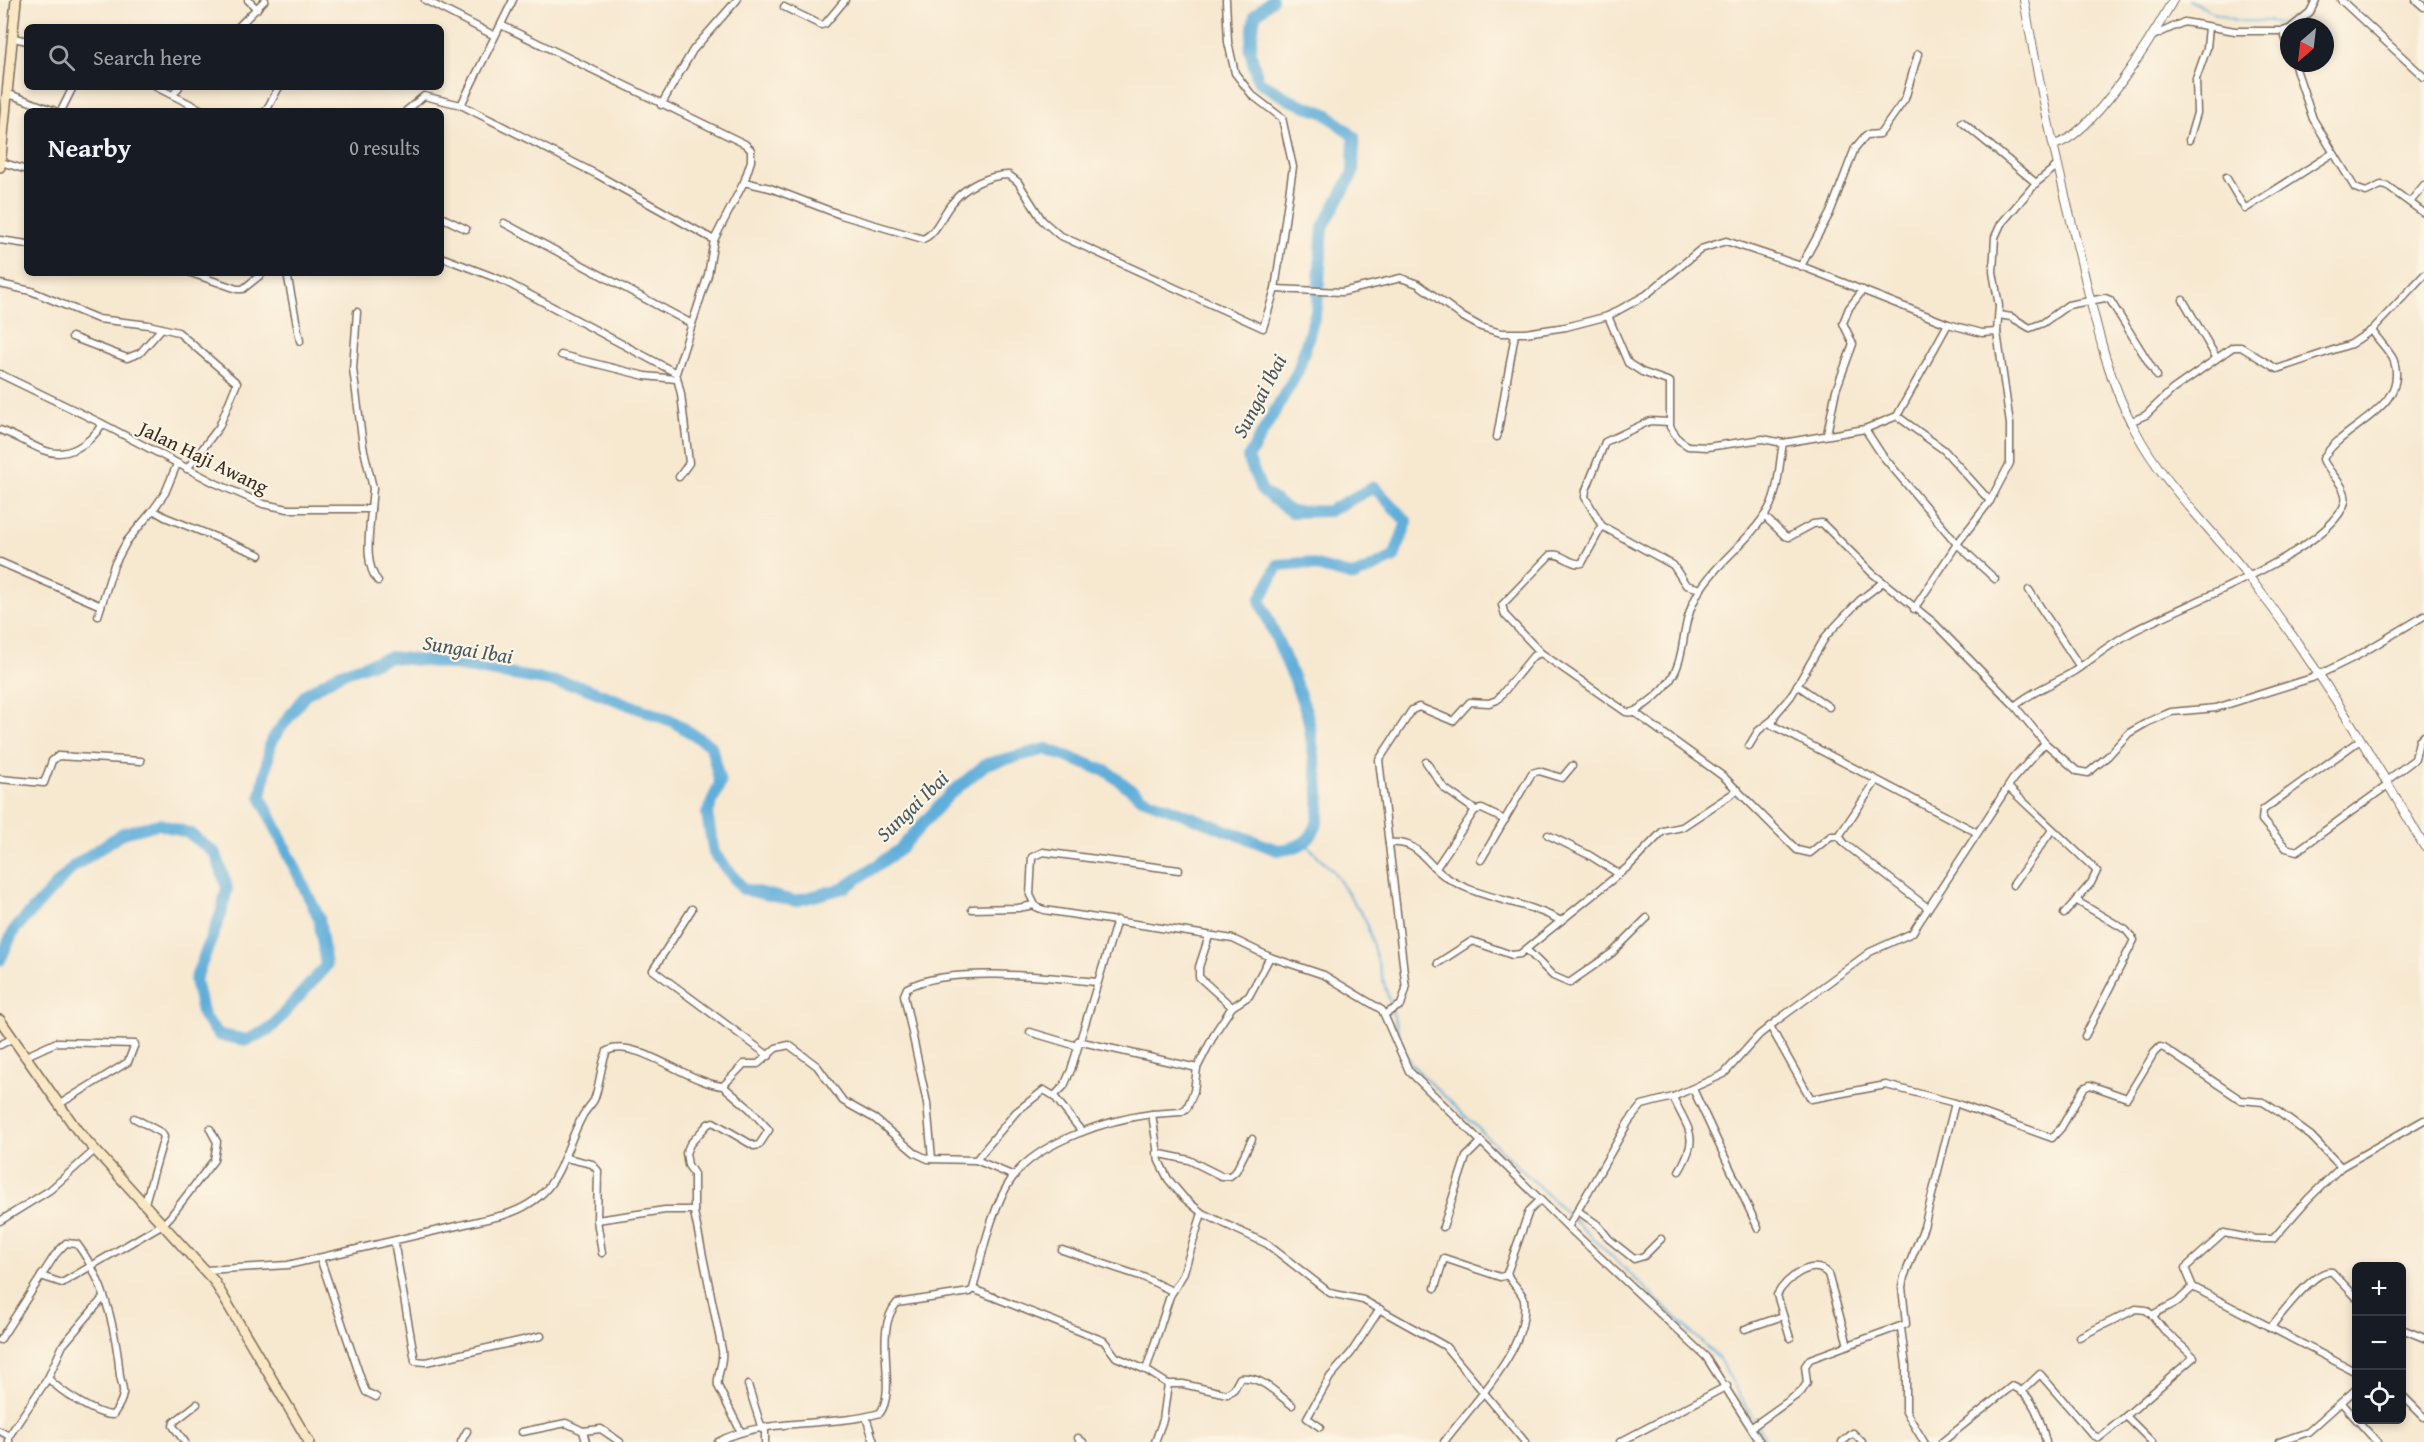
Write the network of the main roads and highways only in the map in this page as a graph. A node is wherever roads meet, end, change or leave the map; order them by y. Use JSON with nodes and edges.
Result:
{"nodes":[{"id":1,"x":16,"y":0,"type":"edge"},
{"id":2,"x":1,"y":162,"type":"edge"},
{"id":3,"x":0,"y":167,"type":"edge"},
{"id":4,"x":1,"y":1022,"type":"edge"},
{"id":5,"x":309,"y":1442,"type":"edge"}],
"edges":[{"from":1,"to":2,"type":"main road"},
{"from":2,"to":3,"type":"main road"},
{"from":4,"to":5,"type":"main road"}]}
